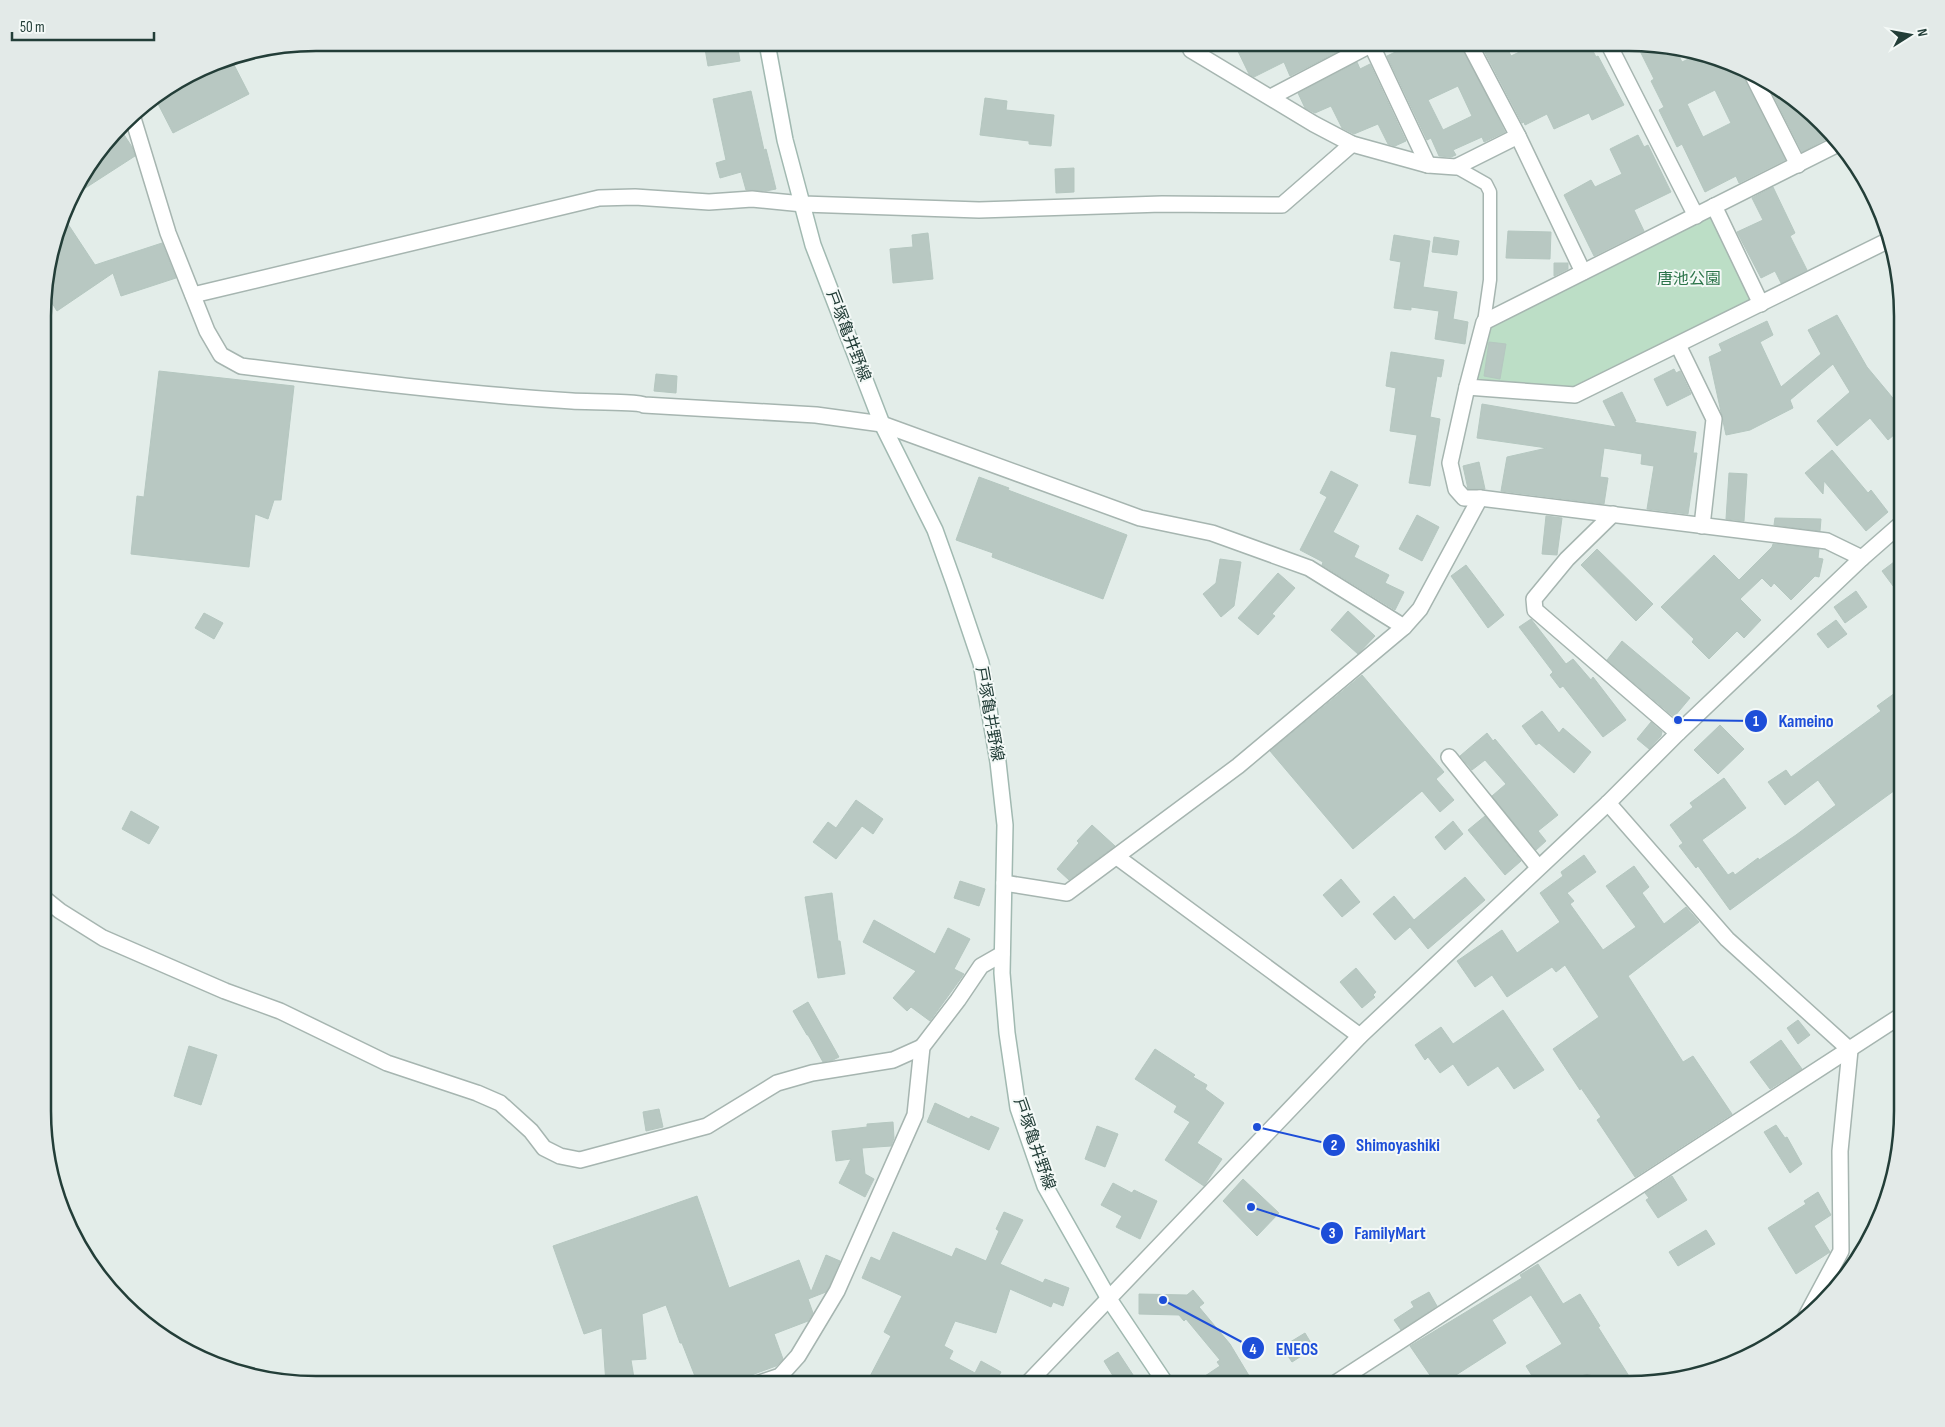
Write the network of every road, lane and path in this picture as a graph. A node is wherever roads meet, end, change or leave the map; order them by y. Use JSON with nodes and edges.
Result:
{"nodes":[{"id":1,"x":768,"y":51,"type":"edge"},
{"id":2,"x":1193,"y":51,"type":"edge"},
{"id":3,"x":1359,"y":51,"type":"edge"},
{"id":4,"x":1375,"y":51,"type":"edge"},
{"id":5,"x":1472,"y":51,"type":"edge"},
{"id":6,"x":1612,"y":51,"type":"edge"},
{"id":7,"x":1758,"y":85,"type":"edge"},
{"id":8,"x":1271,"y":97,"type":"junction"},
{"id":9,"x":135,"y":123,"type":"edge"},
{"id":10,"x":1518,"y":136,"type":"junction"},
{"id":11,"x":1352,"y":144,"type":"junction"},
{"id":12,"x":1833,"y":147,"type":"edge"},
{"id":13,"x":1428,"y":165,"type":"junction"},
{"id":14,"x":1798,"y":165,"type":"junction"},
{"id":15,"x":1456,"y":167,"type":"junction"},
{"id":16,"x":803,"y":204,"type":"junction"},
{"id":17,"x":1714,"y":206,"type":"junction"},
{"id":18,"x":1696,"y":216,"type":"junction"},
{"id":19,"x":1883,"y":243,"type":"edge"},
{"id":20,"x":1583,"y":272,"type":"junction"},
{"id":21,"x":193,"y":296,"type":"junction"},
{"id":22,"x":1761,"y":304,"type":"junction"},
{"id":23,"x":1484,"y":322,"type":"junction"},
{"id":24,"x":1678,"y":345,"type":"junction"},
{"id":25,"x":1467,"y":387,"type":"junction"},
{"id":26,"x":882,"y":424,"type":"junction"},
{"id":27,"x":1480,"y":498,"type":"junction"},
{"id":28,"x":1612,"y":514,"type":"junction"},
{"id":29,"x":1702,"y":526,"type":"junction"},
{"id":30,"x":1894,"y":530,"type":"edge"},
{"id":31,"x":1862,"y":558,"type":"junction"},
{"id":32,"x":1404,"y":627,"type":"junction"},
{"id":33,"x":1678,"y":733,"type":"junction"},
{"id":34,"x":1449,"y":757,"type":"dead end"},
{"id":35,"x":1608,"y":803,"type":"junction"},
{"id":36,"x":1117,"y":857,"type":"junction"},
{"id":37,"x":1538,"y":867,"type":"junction"},
{"id":38,"x":1004,"y":883,"type":"junction"},
{"id":39,"x":51,"y":903,"type":"edge"},
{"id":40,"x":1002,"y":954,"type":"junction"},
{"id":41,"x":1894,"y":1021,"type":"edge"},
{"id":42,"x":1360,"y":1036,"type":"junction"},
{"id":43,"x":922,"y":1047,"type":"junction"},
{"id":44,"x":1850,"y":1050,"type":"junction"},
{"id":45,"x":1816,"y":1298,"type":"edge"},
{"id":46,"x":1109,"y":1299,"type":"junction"},
{"id":47,"x":780,"y":1376,"type":"edge"},
{"id":48,"x":1035,"y":1376,"type":"edge"},
{"id":49,"x":1161,"y":1376,"type":"edge"},
{"id":50,"x":1346,"y":1376,"type":"edge"}],
"edges":[{"from":1,"to":16,"type":"street","name":"戸塚亀井野線"},
{"from":2,"to":8,"type":"street"},
{"from":3,"to":8,"type":"street"},
{"from":4,"to":13,"type":"street"},
{"from":5,"to":10,"type":"street"},
{"from":6,"to":18,"type":"street"},
{"from":7,"to":14,"type":"street"},
{"from":8,"to":11,"type":"street"},
{"from":9,"to":21,"type":"street"},
{"from":10,"to":15,"type":"street"},
{"from":10,"to":20,"type":"street"},
{"from":11,"to":13,"type":"street"},
{"from":11,"to":16,"type":"street"},
{"from":12,"to":14,"type":"street"},
{"from":13,"to":15,"type":"street"},
{"from":14,"to":17,"type":"street"},
{"from":15,"to":23,"type":"street"},
{"from":16,"to":21,"type":"street"},
{"from":16,"to":26,"type":"street","name":"戸塚亀井野線"},
{"from":17,"to":18,"type":"street"},
{"from":17,"to":22,"type":"street"},
{"from":18,"to":20,"type":"street"},
{"from":19,"to":22,"type":"street"},
{"from":20,"to":23,"type":"street"},
{"from":21,"to":26,"type":"street"},
{"from":22,"to":24,"type":"street"},
{"from":23,"to":25,"type":"street"},
{"from":24,"to":25,"type":"street"},
{"from":24,"to":29,"type":"street"},
{"from":25,"to":27,"type":"street"},
{"from":26,"to":32,"type":"street"},
{"from":26,"to":38,"type":"street","name":"戸塚亀井野線"},
{"from":27,"to":28,"type":"street"},
{"from":27,"to":32,"type":"street"},
{"from":28,"to":29,"type":"street"},
{"from":28,"to":33,"type":"street"},
{"from":29,"to":31,"type":"street"},
{"from":30,"to":31,"type":"street"},
{"from":31,"to":33,"type":"street"},
{"from":32,"to":36,"type":"street"},
{"from":33,"to":35,"type":"street"},
{"from":34,"to":37,"type":"street"},
{"from":35,"to":37,"type":"street"},
{"from":35,"to":44,"type":"street"},
{"from":36,"to":38,"type":"street"},
{"from":36,"to":42,"type":"street"},
{"from":37,"to":42,"type":"street"},
{"from":38,"to":40,"type":"street","name":"戸塚亀井野線"},
{"from":39,"to":43,"type":"street"},
{"from":40,"to":43,"type":"street"},
{"from":40,"to":46,"type":"street","name":"戸塚亀井野線"},
{"from":41,"to":44,"type":"street"},
{"from":42,"to":46,"type":"street"},
{"from":43,"to":47,"type":"street"},
{"from":44,"to":45,"type":"street"},
{"from":44,"to":50,"type":"street"},
{"from":46,"to":48,"type":"street"},
{"from":46,"to":49,"type":"street","name":"戸塚亀井野線"}]}
